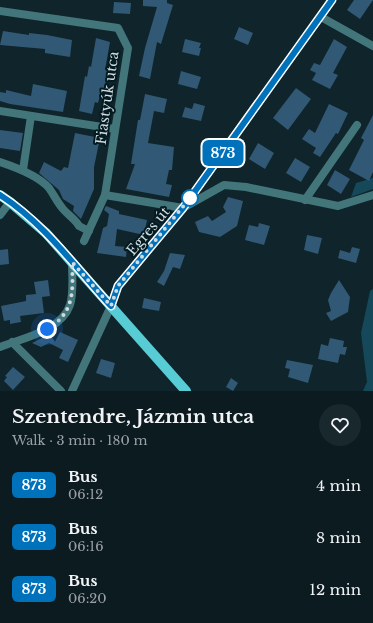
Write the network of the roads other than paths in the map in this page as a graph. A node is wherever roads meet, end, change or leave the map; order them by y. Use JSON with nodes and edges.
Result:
{"nodes":[{"id":1,"x":332,"y":0,"type":"edge"},
{"id":2,"x":0,"y":11,"type":"edge"},
{"id":3,"x":321,"y":17,"type":"junction"},
{"id":4,"x":373,"y":46,"type":"edge"},
{"id":5,"x":0,"y":111,"type":"edge"},
{"id":6,"x":31,"y":116,"type":"junction"},
{"id":7,"x":357,"y":125,"type":"dead end"},
{"id":8,"x":115,"y":129,"type":"junction"},
{"id":9,"x":0,"y":162,"type":"edge"},
{"id":10,"x":23,"y":170,"type":"junction"},
{"id":11,"x":0,"y":195,"type":"edge"},
{"id":12,"x":105,"y":195,"type":"junction"},
{"id":13,"x":373,"y":195,"type":"edge"},
{"id":14,"x":305,"y":200,"type":"junction"},
{"id":15,"x":10,"y":202,"type":"junction"},
{"id":16,"x":183,"y":208,"type":"junction"},
{"id":17,"x":0,"y":215,"type":"edge"},
{"id":18,"x":89,"y":231,"type":"junction"},
{"id":19,"x":84,"y":240,"type":"dead end"},
{"id":20,"x":72,"y":262,"type":"junction"},
{"id":21,"x":111,"y":306,"type":"junction"},
{"id":22,"x":12,"y":342,"type":"junction"},
{"id":23,"x":0,"y":347,"type":"edge"},
{"id":24,"x":60,"y":391,"type":"edge"},
{"id":25,"x":72,"y":391,"type":"edge"},
{"id":26,"x":186,"y":391,"type":"edge"}],
"edges":[{"from":1,"to":3,"type":"street","name":"Egres út"},
{"from":2,"to":8,"type":"street","name":"Fiastyúk utca"},
{"from":3,"to":4,"type":"street"},
{"from":3,"to":16,"type":"street","name":"Egres út"},
{"from":5,"to":6,"type":"street"},
{"from":6,"to":8,"type":"street"},
{"from":6,"to":10,"type":"street"},
{"from":7,"to":14,"type":"street"},
{"from":8,"to":12,"type":"street","name":"Fiastyúk utca"},
{"from":9,"to":10,"type":"street"},
{"from":10,"to":18,"type":"street"},
{"from":11,"to":15,"type":"main road"},
{"from":12,"to":16,"type":"street"},
{"from":12,"to":18,"type":"street","name":"Fiastyúk utca"},
{"from":13,"to":14,"type":"street"},
{"from":14,"to":16,"type":"street"},
{"from":15,"to":17,"type":"street"},
{"from":15,"to":20,"type":"main road"},
{"from":16,"to":21,"type":"street","name":"Egres út"},
{"from":18,"to":19,"type":"street","name":"Fiastyúk utca"},
{"from":20,"to":21,"type":"main road"},
{"from":20,"to":22,"type":"street"},
{"from":21,"to":25,"type":"street","name":"Egres út"},
{"from":21,"to":26,"type":"main road"},
{"from":22,"to":23,"type":"street"},
{"from":22,"to":24,"type":"street"}]}
